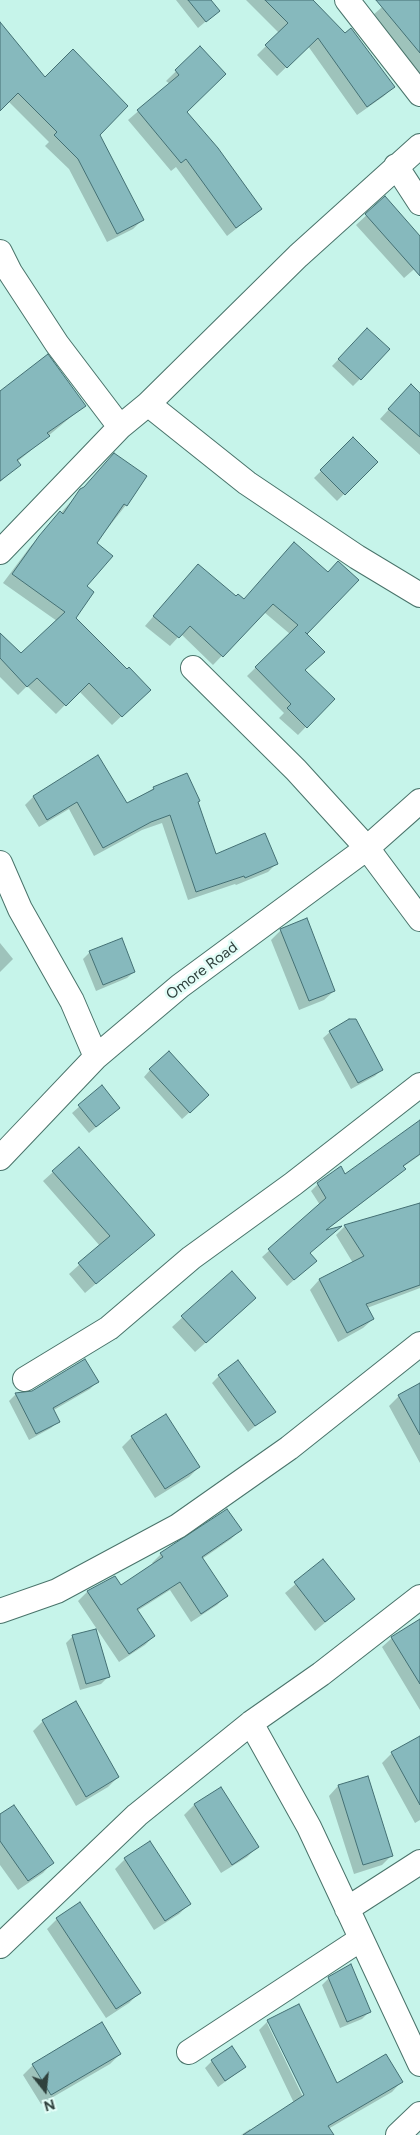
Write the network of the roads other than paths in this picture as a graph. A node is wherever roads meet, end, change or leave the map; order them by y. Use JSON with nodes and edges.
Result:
{"nodes":[{"id":1,"x":347,"y":0,"type":"edge"},
{"id":2,"x":420,"y":94,"type":"edge"},
{"id":3,"x":420,"y":146,"type":"edge"},
{"id":4,"x":396,"y":166,"type":"junction"},
{"id":5,"x":420,"y":203,"type":"edge"},
{"id":6,"x":0,"y":252,"type":"edge"},
{"id":7,"x":148,"y":404,"type":"junction"},
{"id":8,"x":120,"y":427,"type":"junction"},
{"id":9,"x":0,"y":552,"type":"edge"},
{"id":10,"x":420,"y":595,"type":"edge"},
{"id":11,"x":193,"y":668,"type":"dead end"},
{"id":12,"x":420,"y":801,"type":"edge"},
{"id":13,"x":367,"y":848,"type":"junction"},
{"id":14,"x":0,"y":863,"type":"edge"},
{"id":15,"x":420,"y":919,"type":"edge"},
{"id":16,"x":96,"y":1057,"type":"junction"},
{"id":17,"x":420,"y":1085,"type":"edge"},
{"id":18,"x":0,"y":1158,"type":"edge"},
{"id":19,"x":420,"y":1344,"type":"edge"},
{"id":20,"x":26,"y":1380,"type":"dead end"},
{"id":21,"x":420,"y":1597,"type":"edge"},
{"id":22,"x":0,"y":1611,"type":"edge"},
{"id":23,"x":251,"y":1723,"type":"junction"},
{"id":24,"x":420,"y":1862,"type":"edge"},
{"id":25,"x":347,"y":1909,"type":"junction"},
{"id":26,"x":361,"y":1939,"type":"junction"},
{"id":27,"x":0,"y":1946,"type":"edge"},
{"id":28,"x":189,"y":2052,"type":"dead end"},
{"id":29,"x":420,"y":2064,"type":"edge"},
{"id":30,"x":420,"y":2114,"type":"edge"},
{"id":31,"x":398,"y":2135,"type":"edge"}],
"edges":[{"from":1,"to":2,"type":"street"},
{"from":3,"to":4,"type":"street"},
{"from":4,"to":5,"type":"street"},
{"from":4,"to":7,"type":"street"},
{"from":6,"to":8,"type":"street"},
{"from":7,"to":8,"type":"street"},
{"from":7,"to":10,"type":"street"},
{"from":8,"to":9,"type":"street"},
{"from":11,"to":13,"type":"street"},
{"from":12,"to":13,"type":"street","name":"Omore Road"},
{"from":13,"to":15,"type":"street"},
{"from":13,"to":16,"type":"street","name":"Omore Road"},
{"from":14,"to":16,"type":"street"},
{"from":16,"to":18,"type":"street","name":"Omore Road"},
{"from":17,"to":20,"type":"street"},
{"from":19,"to":22,"type":"street"},
{"from":21,"to":23,"type":"street"},
{"from":23,"to":25,"type":"street"},
{"from":23,"to":27,"type":"street"},
{"from":24,"to":25,"type":"street"},
{"from":25,"to":26,"type":"street"},
{"from":26,"to":28,"type":"street"},
{"from":26,"to":29,"type":"street"},
{"from":30,"to":31,"type":"street"}]}
